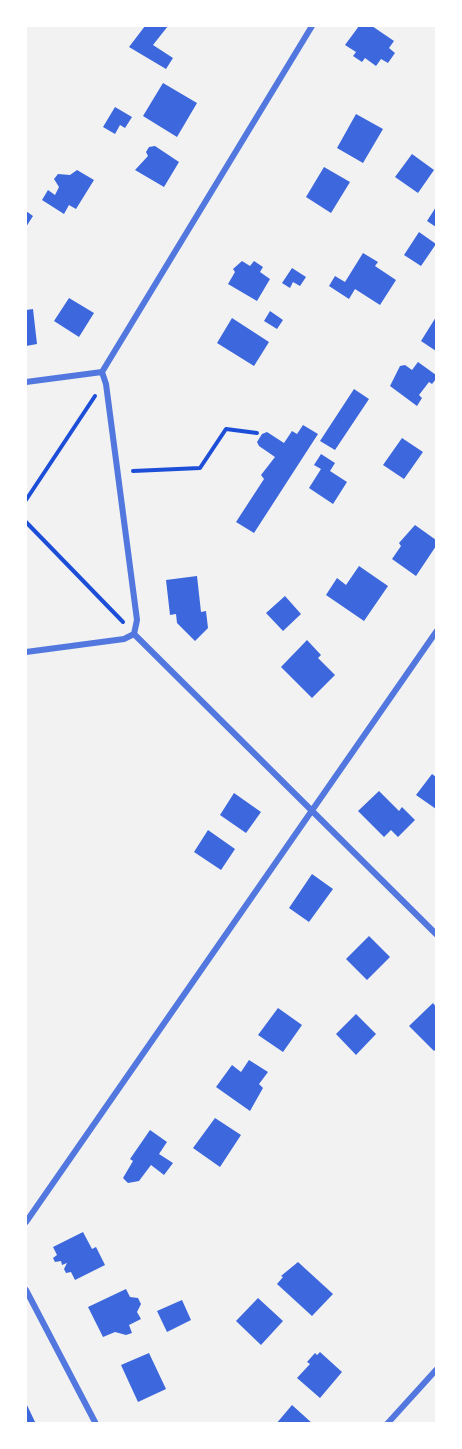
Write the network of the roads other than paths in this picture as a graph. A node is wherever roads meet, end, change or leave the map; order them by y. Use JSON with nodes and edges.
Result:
{"nodes":[{"id":1,"x":312,"y":26,"type":"edge"},
{"id":2,"x":102,"y":372,"type":"junction"},
{"id":3,"x":26,"y":382,"type":"edge"},
{"id":4,"x":436,"y":632,"type":"edge"},
{"id":5,"x":134,"y":634,"type":"junction"},
{"id":6,"x":26,"y":652,"type":"edge"},
{"id":7,"x":312,"y":809,"type":"junction"},
{"id":8,"x":436,"y":934,"type":"edge"},
{"id":9,"x":26,"y":1222,"type":"edge"},
{"id":10,"x":26,"y":1290,"type":"edge"},
{"id":11,"x":436,"y":1370,"type":"edge"},
{"id":12,"x":96,"y":1424,"type":"edge"},
{"id":13,"x":387,"y":1424,"type":"edge"}],
"edges":[{"from":1,"to":2,"type":"street"},
{"from":2,"to":3,"type":"street"},
{"from":2,"to":5,"type":"street"},
{"from":4,"to":7,"type":"street"},
{"from":5,"to":6,"type":"street"},
{"from":5,"to":7,"type":"street"},
{"from":7,"to":8,"type":"street"},
{"from":7,"to":9,"type":"street"},
{"from":10,"to":12,"type":"street"},
{"from":11,"to":13,"type":"street"}]}
